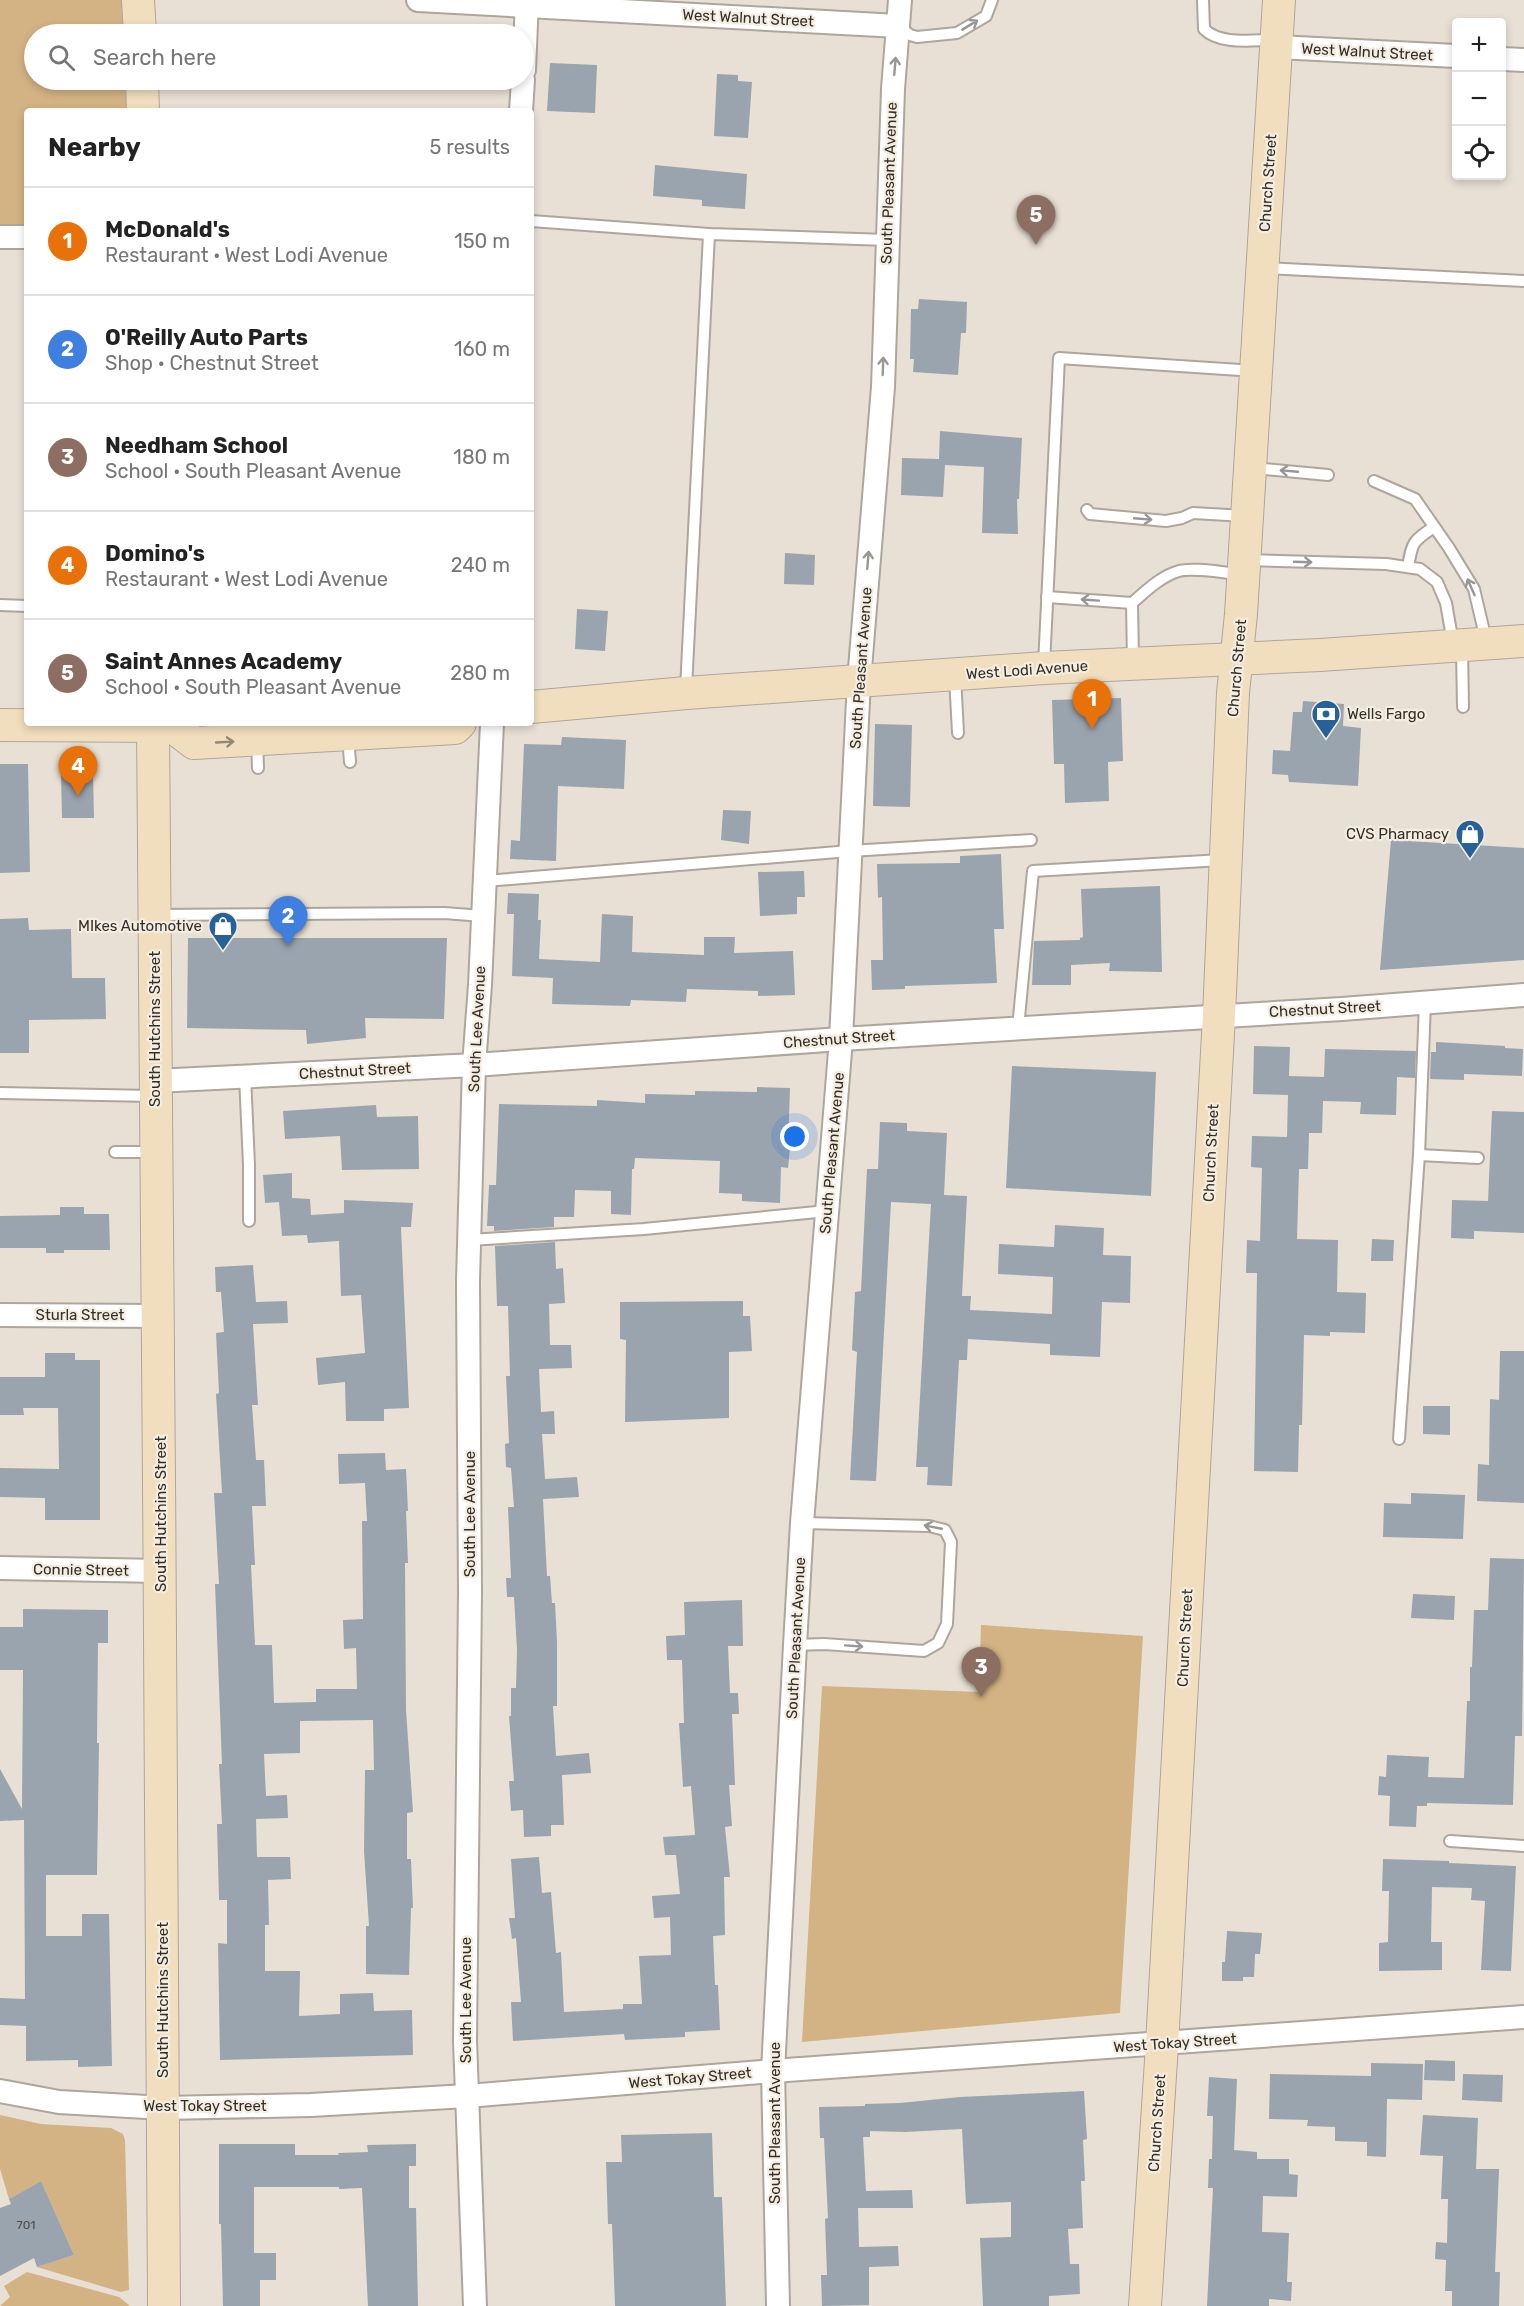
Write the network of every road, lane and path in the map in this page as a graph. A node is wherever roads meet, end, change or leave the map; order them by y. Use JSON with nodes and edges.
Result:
{"nodes":[{"id":1,"x":138,"y":0,"type":"edge"},
{"id":2,"x":418,"y":0,"type":"edge"},
{"id":3,"x":900,"y":0,"type":"edge"},
{"id":4,"x":992,"y":0,"type":"edge"},
{"id":5,"x":1203,"y":0,"type":"edge"},
{"id":6,"x":1279,"y":0,"type":"edge"},
{"id":7,"x":527,"y":3,"type":"edge"},
{"id":8,"x":139,"y":24,"type":"edge"},
{"id":9,"x":526,"y":24,"type":"edge"},
{"id":10,"x":898,"y":26,"type":"junction"},
{"id":11,"x":1277,"y":44,"type":"junction"},
{"id":12,"x":1452,"y":56,"type":"edge"},
{"id":13,"x":1506,"y":58,"type":"edge"},
{"id":14,"x":1524,"y":60,"type":"edge"},
{"id":15,"x":142,"y":90,"type":"edge"},
{"id":16,"x":522,"y":90,"type":"edge"},
{"id":17,"x":143,"y":108,"type":"edge"},
{"id":18,"x":521,"y":108,"type":"edge"},
{"id":19,"x":534,"y":221,"type":"edge"},
{"id":20,"x":709,"y":234,"type":"junction"},
{"id":21,"x":0,"y":237,"type":"edge"},
{"id":22,"x":24,"y":237,"type":"edge"},
{"id":23,"x":887,"y":240,"type":"junction"},
{"id":24,"x":1262,"y":268,"type":"junction"},
{"id":25,"x":1524,"y":281,"type":"edge"},
{"id":26,"x":1255,"y":370,"type":"junction"},
{"id":27,"x":1250,"y":468,"type":"junction"},
{"id":28,"x":1328,"y":475,"type":"dead end"},
{"id":29,"x":1374,"y":481,"type":"dead end"},
{"id":30,"x":1087,"y":510,"type":"dead end"},
{"id":31,"x":1247,"y":516,"type":"junction"},
{"id":32,"x":1434,"y":527,"type":"junction"},
{"id":33,"x":1244,"y":567,"type":"junction"},
{"id":34,"x":1408,"y":567,"type":"junction"},
{"id":35,"x":1047,"y":597,"type":"junction"},
{"id":36,"x":1132,"y":603,"type":"junction"},
{"id":37,"x":0,"y":605,"type":"edge"},
{"id":38,"x":24,"y":606,"type":"edge"},
{"id":39,"x":1524,"y":641,"type":"edge"},
{"id":40,"x":1467,"y":645,"type":"junction"},
{"id":41,"x":1236,"y":659,"type":"junction"},
{"id":42,"x":1133,"y":663,"type":"junction"},
{"id":43,"x":1044,"y":668,"type":"junction"},
{"id":44,"x":954,"y":674,"type":"junction"},
{"id":45,"x":858,"y":681,"type":"junction"},
{"id":46,"x":686,"y":693,"type":"junction"},
{"id":47,"x":1463,"y":706,"type":"dead end"},
{"id":48,"x":534,"y":707,"type":"edge"},
{"id":49,"x":0,"y":725,"type":"edge"},
{"id":50,"x":24,"y":725,"type":"edge"},
{"id":51,"x":164,"y":726,"type":"edge"},
{"id":52,"x":166,"y":726,"type":"edge"},
{"id":53,"x":457,"y":726,"type":"edge"},
{"id":54,"x":492,"y":726,"type":"edge"},
{"id":55,"x":958,"y":733,"type":"dead end"},
{"id":56,"x":1031,"y":840,"type":"dead end"},
{"id":57,"x":850,"y":851,"type":"junction"},
{"id":58,"x":1226,"y":860,"type":"junction"},
{"id":59,"x":485,"y":881,"type":"junction"},
{"id":60,"x":154,"y":915,"type":"junction"},
{"id":61,"x":483,"y":916,"type":"junction"},
{"id":62,"x":1524,"y":995,"type":"edge"},
{"id":63,"x":1425,"y":1003,"type":"junction"},
{"id":64,"x":1219,"y":1016,"type":"junction"},
{"id":65,"x":1018,"y":1028,"type":"junction"},
{"id":66,"x":841,"y":1039,"type":"junction"},
{"id":67,"x":474,"y":1065,"type":"junction"},
{"id":68,"x":245,"y":1076,"type":"junction"},
{"id":69,"x":155,"y":1089,"type":"junction"},
{"id":70,"x":0,"y":1093,"type":"edge"},
{"id":71,"x":115,"y":1152,"type":"dead end"},
{"id":72,"x":156,"y":1152,"type":"junction"},
{"id":73,"x":1419,"y":1155,"type":"junction"},
{"id":74,"x":1478,"y":1158,"type":"dead end"},
{"id":75,"x":827,"y":1211,"type":"junction"},
{"id":76,"x":249,"y":1221,"type":"dead end"},
{"id":77,"x":469,"y":1240,"type":"junction"},
{"id":78,"x":0,"y":1315,"type":"edge"},
{"id":79,"x":159,"y":1316,"type":"junction"},
{"id":80,"x":1400,"y":1439,"type":"dead end"},
{"id":81,"x":802,"y":1523,"type":"junction"},
{"id":82,"x":0,"y":1568,"type":"edge"},
{"id":83,"x":161,"y":1571,"type":"junction"},
{"id":84,"x":795,"y":1645,"type":"junction"},
{"id":85,"x":1450,"y":1841,"type":"dead end"},
{"id":86,"x":1524,"y":1846,"type":"edge"},
{"id":87,"x":1524,"y":2017,"type":"edge"},
{"id":88,"x":1162,"y":2044,"type":"junction"},
{"id":89,"x":773,"y":2071,"type":"junction"},
{"id":90,"x":0,"y":2091,"type":"edge"},
{"id":91,"x":467,"y":2096,"type":"junction"},
{"id":92,"x":164,"y":2108,"type":"junction"},
{"id":93,"x":164,"y":2306,"type":"edge"},
{"id":94,"x":475,"y":2306,"type":"edge"},
{"id":95,"x":778,"y":2306,"type":"edge"},
{"id":96,"x":1145,"y":2306,"type":"edge"}],
"edges":[{"from":1,"to":8,"type":"main road"},
{"from":2,"to":7,"type":"street","name":"West Walnut Street"},
{"from":3,"to":10,"type":"street","name":"South Pleasant Avenue"},
{"from":10,"to":4,"type":"lane","one_way":true},
{"from":5,"to":11,"type":"lane"},
{"from":6,"to":11,"type":"main road","name":"Church Street"},
{"from":7,"to":9,"type":"street"},
{"from":7,"to":10,"type":"street","name":"West Walnut Street"},
{"from":23,"to":10,"type":"street","name":"South Pleasant Avenue","one_way":true},
{"from":11,"to":12,"type":"street","name":"West Walnut Street"},
{"from":11,"to":24,"type":"main road","name":"Church Street"},
{"from":13,"to":14,"type":"street"},
{"from":15,"to":17,"type":"main road"},
{"from":16,"to":18,"type":"street"},
{"from":19,"to":20,"type":"lane"},
{"from":20,"to":23,"type":"lane"},
{"from":20,"to":46,"type":"lane"},
{"from":21,"to":22,"type":"street"},
{"from":45,"to":23,"type":"street","name":"South Pleasant Avenue","one_way":true},
{"from":24,"to":25,"type":"lane"},
{"from":24,"to":26,"type":"main road","name":"Church Street"},
{"from":26,"to":27,"type":"main road","name":"Church Street"},
{"from":26,"to":35,"type":"lane"},
{"from":28,"to":27,"type":"lane","one_way":true},
{"from":27,"to":31,"type":"main road","name":"Church Street"},
{"from":29,"to":32,"type":"lane"},
{"from":30,"to":31,"type":"lane","one_way":true},
{"from":31,"to":33,"type":"main road","name":"Church Street"},
{"from":32,"to":34,"type":"lane"},
{"from":40,"to":32,"type":"lane","one_way":true},
{"from":33,"to":34,"type":"lane","one_way":true},
{"from":33,"to":36,"type":"lane"},
{"from":33,"to":41,"type":"main road","name":"Church Street"},
{"from":34,"to":40,"type":"lane"},
{"from":36,"to":35,"type":"lane","one_way":true},
{"from":35,"to":43,"type":"lane"},
{"from":36,"to":42,"type":"lane"},
{"from":37,"to":38,"type":"lane"},
{"from":39,"to":40,"type":"main road","name":"West Lodi Avenue"},
{"from":40,"to":41,"type":"main road","name":"West Lodi Avenue"},
{"from":40,"to":47,"type":"lane"},
{"from":41,"to":42,"type":"main road","name":"West Lodi Avenue"},
{"from":41,"to":58,"type":"main road","name":"Church Street"},
{"from":42,"to":43,"type":"main road","name":"West Lodi Avenue"},
{"from":43,"to":44,"type":"main road","name":"West Lodi Avenue"},
{"from":44,"to":45,"type":"main road","name":"West Lodi Avenue"},
{"from":44,"to":55,"type":"lane"},
{"from":45,"to":46,"type":"main road","name":"West Lodi Avenue"},
{"from":45,"to":57,"type":"street","name":"South Pleasant Avenue"},
{"from":46,"to":48,"type":"main road","name":"West Lodi Avenue"},
{"from":49,"to":50,"type":"main road"},
{"from":51,"to":60,"type":"main road","name":"South Hutchins Street"},
{"from":52,"to":53,"type":"main road","one_way":true},
{"from":54,"to":59,"type":"street","name":"South Lee Avenue"},
{"from":56,"to":57,"type":"lane"},
{"from":57,"to":59,"type":"lane"},
{"from":57,"to":66,"type":"street","name":"South Pleasant Avenue"},
{"from":58,"to":64,"type":"main road","name":"Church Street"},
{"from":58,"to":65,"type":"lane"},
{"from":59,"to":61,"type":"street","name":"South Lee Avenue"},
{"from":60,"to":61,"type":"lane"},
{"from":60,"to":69,"type":"main road","name":"South Hutchins Street"},
{"from":61,"to":67,"type":"street","name":"South Lee Avenue"},
{"from":62,"to":63,"type":"street","name":"Chestnut Street"},
{"from":63,"to":64,"type":"street","name":"Chestnut Street"},
{"from":63,"to":73,"type":"lane"},
{"from":64,"to":65,"type":"street","name":"Chestnut Street"},
{"from":64,"to":88,"type":"main road","name":"Church Street"},
{"from":65,"to":66,"type":"street","name":"Chestnut Street"},
{"from":66,"to":67,"type":"street","name":"Chestnut Street"},
{"from":66,"to":75,"type":"street","name":"South Pleasant Avenue"},
{"from":67,"to":68,"type":"street","name":"Chestnut Street"},
{"from":67,"to":77,"type":"street","name":"South Lee Avenue"},
{"from":68,"to":69,"type":"street","name":"Chestnut Street"},
{"from":68,"to":76,"type":"lane"},
{"from":69,"to":70,"type":"lane"},
{"from":69,"to":72,"type":"main road","name":"South Hutchins Street"},
{"from":71,"to":72,"type":"lane"},
{"from":72,"to":79,"type":"main road","name":"South Hutchins Street"},
{"from":73,"to":74,"type":"lane"},
{"from":73,"to":80,"type":"lane"},
{"from":75,"to":77,"type":"lane"},
{"from":75,"to":81,"type":"street","name":"South Pleasant Avenue"},
{"from":77,"to":91,"type":"street","name":"South Lee Avenue"},
{"from":78,"to":79,"type":"street","name":"Sturla Street"},
{"from":79,"to":83,"type":"main road","name":"South Hutchins Street"},
{"from":81,"to":84,"type":"street","name":"South Pleasant Avenue"},
{"from":84,"to":81,"type":"lane","one_way":true},
{"from":82,"to":83,"type":"street","name":"Connie Street"},
{"from":83,"to":92,"type":"main road","name":"South Hutchins Street"},
{"from":84,"to":89,"type":"street","name":"South Pleasant Avenue"},
{"from":85,"to":86,"type":"lane"},
{"from":87,"to":88,"type":"street","name":"West Tokay Street"},
{"from":88,"to":89,"type":"street","name":"West Tokay Street"},
{"from":88,"to":96,"type":"main road","name":"Church Street"},
{"from":89,"to":91,"type":"street","name":"West Tokay Street"},
{"from":89,"to":95,"type":"street","name":"South Pleasant Avenue"},
{"from":90,"to":92,"type":"street","name":"West Tokay Street"},
{"from":91,"to":92,"type":"street","name":"West Tokay Street"},
{"from":91,"to":94,"type":"street","name":"South Lee Avenue"},
{"from":92,"to":93,"type":"main road","name":"South Hutchins Street"}]}
